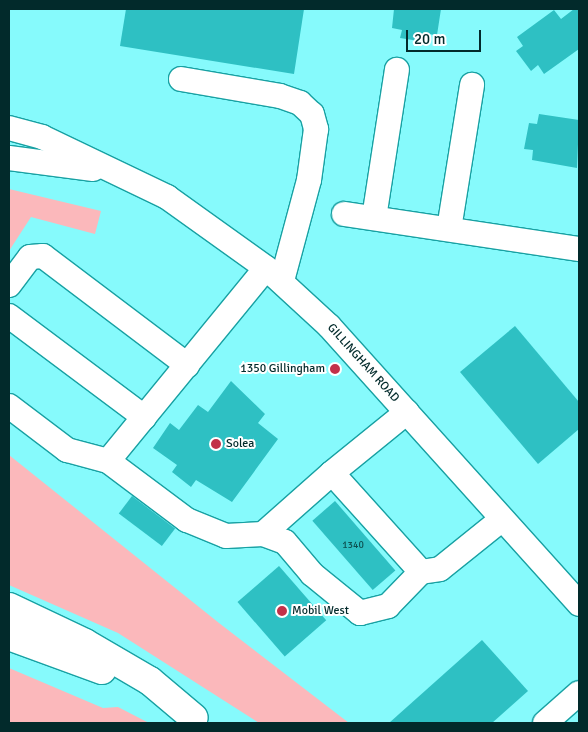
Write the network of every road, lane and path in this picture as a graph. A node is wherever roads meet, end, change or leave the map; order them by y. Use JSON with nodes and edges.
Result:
{"nodes":[{"id":1,"x":397,"y":70,"type":"dead end"},
{"id":2,"x":181,"y":80,"type":"dead end"},
{"id":3,"x":472,"y":84,"type":"dead end"},
{"id":4,"x":9,"y":128,"type":"edge"},
{"id":5,"x":9,"y":158,"type":"edge"},
{"id":6,"x":107,"y":170,"type":"junction"},
{"id":7,"x":344,"y":214,"type":"dead end"},
{"id":8,"x":374,"y":218,"type":"junction"},
{"id":9,"x":449,"y":229,"type":"junction"},
{"id":10,"x":579,"y":249,"type":"edge"},
{"id":11,"x":274,"y":274,"type":"junction"},
{"id":12,"x":9,"y":285,"type":"edge"},
{"id":13,"x":9,"y":316,"type":"edge"},
{"id":14,"x":187,"y":365,"type":"junction"},
{"id":15,"x":9,"y":406,"type":"edge"},
{"id":16,"x":407,"y":412,"type":"junction"},
{"id":17,"x":144,"y":417,"type":"junction"},
{"id":18,"x":108,"y":461,"type":"junction"},
{"id":19,"x":332,"y":473,"type":"junction"},
{"id":20,"x":501,"y":520,"type":"junction"},
{"id":21,"x":263,"y":534,"type":"junction"},
{"id":22,"x":421,"y":572,"type":"junction"},
{"id":23,"x":579,"y":604,"type":"edge"},
{"id":24,"x":9,"y":607,"type":"edge"},
{"id":25,"x":9,"y":636,"type":"edge"},
{"id":26,"x":579,"y":693,"type":"edge"},
{"id":27,"x":198,"y":721,"type":"edge"},
{"id":28,"x":545,"y":723,"type":"edge"}],
"edges":[{"from":1,"to":8,"type":"street"},
{"from":2,"to":11,"type":"street"},
{"from":3,"to":9,"type":"street"},
{"from":4,"to":6,"type":"street","name":"GILLINGHAM ROAD"},
{"from":5,"to":6,"type":"street","name":"GILLINGHAM ROAD"},
{"from":6,"to":11,"type":"street","name":"GILLINGHAM ROAD"},
{"from":7,"to":8,"type":"street"},
{"from":8,"to":9,"type":"street"},
{"from":9,"to":10,"type":"street"},
{"from":11,"to":14,"type":"street"},
{"from":11,"to":16,"type":"street","name":"GILLINGHAM ROAD"},
{"from":12,"to":14,"type":"street"},
{"from":13,"to":17,"type":"street"},
{"from":14,"to":17,"type":"street"},
{"from":15,"to":18,"type":"street"},
{"from":16,"to":19,"type":"street"},
{"from":16,"to":20,"type":"street","name":"GILLINGHAM ROAD"},
{"from":17,"to":18,"type":"street"},
{"from":18,"to":21,"type":"street"},
{"from":19,"to":21,"type":"street"},
{"from":19,"to":22,"type":"street"},
{"from":20,"to":22,"type":"street"},
{"from":20,"to":23,"type":"street","name":"GILLINGHAM ROAD"},
{"from":21,"to":22,"type":"street"},
{"from":24,"to":27,"type":"highway"},
{"from":25,"to":27,"type":"highway"},
{"from":26,"to":28,"type":"street"}]}
